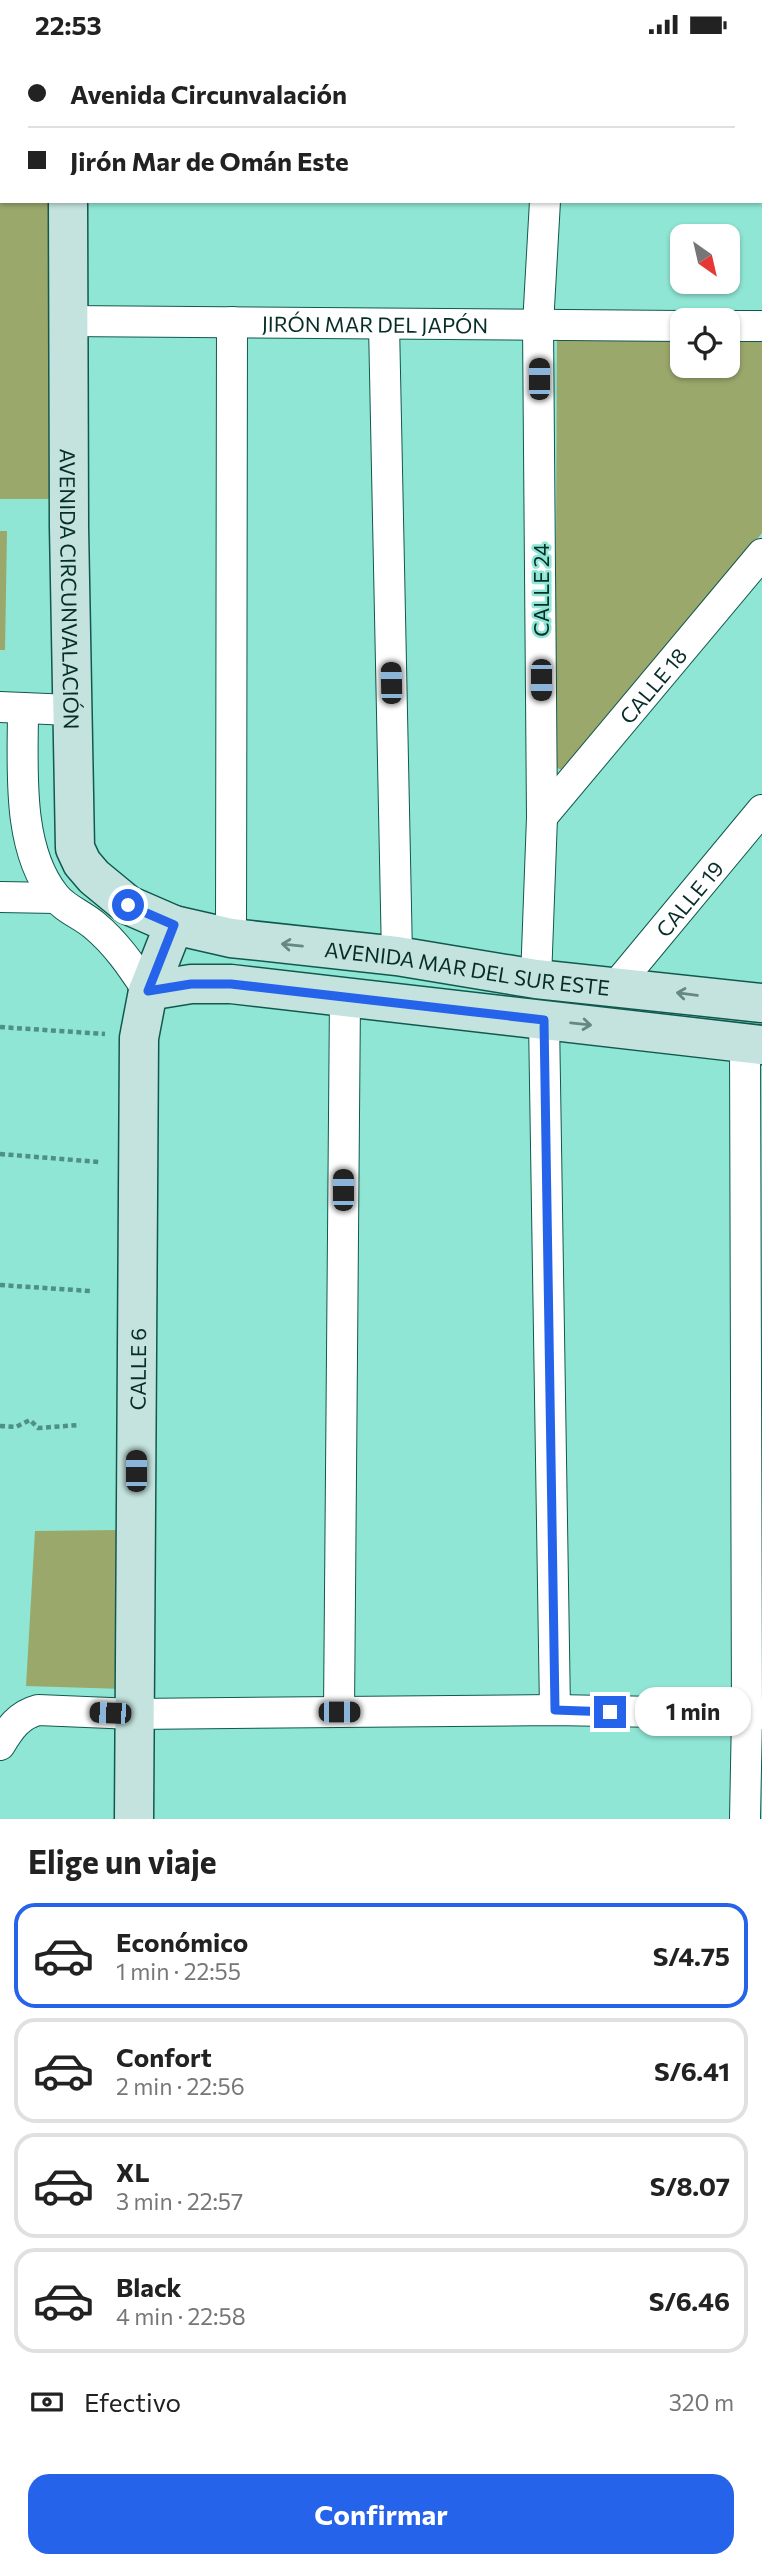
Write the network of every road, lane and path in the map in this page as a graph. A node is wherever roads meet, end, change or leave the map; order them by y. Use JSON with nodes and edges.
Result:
{"nodes":[{"id":1,"x":68,"y":203,"type":"edge"},
{"id":2,"x":545,"y":203,"type":"edge"},
{"id":3,"x":68,"y":321,"type":"junction"},
{"id":4,"x":232,"y":322,"type":"junction"},
{"id":5,"x":384,"y":324,"type":"junction"},
{"id":6,"x":538,"y":325,"type":"junction"},
{"id":7,"x":670,"y":326,"type":"edge"},
{"id":8,"x":740,"y":326,"type":"edge"},
{"id":9,"x":762,"y":327,"type":"edge"},
{"id":10,"x":762,"y":554,"type":"edge"},
{"id":11,"x":11,"y":708,"type":"edge"},
{"id":12,"x":71,"y":710,"type":"junction"},
{"id":13,"x":762,"y":810,"type":"edge"},
{"id":14,"x":542,"y":817,"type":"junction"},
{"id":15,"x":0,"y":897,"type":"edge"},
{"id":16,"x":56,"y":898,"type":"junction"},
{"id":17,"x":174,"y":925,"type":"junction"},
{"id":18,"x":231,"y":938,"type":"junction"},
{"id":19,"x":397,"y":956,"type":"junction"},
{"id":20,"x":536,"y":979,"type":"junction"},
{"id":21,"x":616,"y":986,"type":"junction"},
{"id":22,"x":148,"y":991,"type":"junction"},
{"id":23,"x":345,"y":997,"type":"junction"},
{"id":24,"x":762,"y":1003,"type":"edge"},
{"id":25,"x":544,"y":1020,"type":"junction"},
{"id":26,"x":0,"y":1027,"type":"edge"},
{"id":27,"x":105,"y":1034,"type":"dead end"},
{"id":28,"x":754,"y":1044,"type":"edge"},
{"id":29,"x":0,"y":1154,"type":"edge"},
{"id":30,"x":99,"y":1162,"type":"dead end"},
{"id":31,"x":0,"y":1285,"type":"edge"},
{"id":32,"x":90,"y":1291,"type":"dead end"},
{"id":33,"x":80,"y":1425,"type":"dead end"},
{"id":34,"x":0,"y":1426,"type":"edge"},
{"id":35,"x":555,"y":1710,"type":"junction"},
{"id":36,"x":339,"y":1712,"type":"junction"},
{"id":37,"x":134,"y":1714,"type":"junction"},
{"id":38,"x":755,"y":1714,"type":"edge"},
{"id":39,"x":0,"y":1745,"type":"edge"},
{"id":40,"x":134,"y":1819,"type":"edge"},
{"id":41,"x":745,"y":1819,"type":"edge"}],
"edges":[{"from":1,"to":3,"type":"street","name":"AVENIDA CIRCUNVALACIÓN"},
{"from":2,"to":6,"type":"street","name":"CALLE 24"},
{"from":3,"to":4,"type":"street","name":"JIRÓN MAR DEL JAPÓN"},
{"from":3,"to":12,"type":"street","name":"AVENIDA CIRCUNVALACIÓN"},
{"from":4,"to":5,"type":"street","name":"JIRÓN MAR DEL JAPÓN"},
{"from":4,"to":18,"type":"street"},
{"from":5,"to":6,"type":"street","name":"JIRÓN MAR DEL JAPÓN"},
{"from":5,"to":19,"type":"street"},
{"from":6,"to":7,"type":"street","name":"JIRÓN MAR DEL JAPÓN"},
{"from":6,"to":14,"type":"street","name":"CALLE 24"},
{"from":8,"to":9,"type":"street"},
{"from":10,"to":14,"type":"street","name":"CALLE 18"},
{"from":11,"to":12,"type":"street"},
{"from":11,"to":16,"type":"street"},
{"from":12,"to":17,"type":"street","name":"AVENIDA CIRCUNVALACIÓN"},
{"from":13,"to":21,"type":"street","name":"CALLE 19"},
{"from":14,"to":20,"type":"street","name":"CALLE 24"},
{"from":15,"to":16,"type":"street"},
{"from":16,"to":22,"type":"street"},
{"from":17,"to":18,"type":"street","name":"AVENIDA MAR DEL SUR ESTE"},
{"from":17,"to":22,"type":"street","name":"CALLE 6"},
{"from":19,"to":18,"type":"street","name":"AVENIDA MAR DEL SUR ESTE","one_way":true},
{"from":19,"to":20,"type":"street","name":"AVENIDA MAR DEL SUR ESTE"},
{"from":20,"to":21,"type":"street","name":"AVENIDA MAR DEL SUR ESTE"},
{"from":24,"to":21,"type":"street","name":"AVENIDA MAR DEL SUR ESTE","one_way":true},
{"from":22,"to":23,"type":"street","name":"AVENIDA MAR DEL SUR ESTE"},
{"from":22,"to":37,"type":"street","name":"CALLE 6"},
{"from":23,"to":25,"type":"street","name":"AVENIDA MAR DEL SUR ESTE"},
{"from":23,"to":36,"type":"street"},
{"from":25,"to":28,"type":"street","name":"AVENIDA MAR DEL SUR ESTE","one_way":true},
{"from":25,"to":35,"type":"street"},
{"from":26,"to":27,"type":"path"},
{"from":28,"to":38,"type":"street"},
{"from":29,"to":30,"type":"path"},
{"from":31,"to":32,"type":"path"},
{"from":33,"to":34,"type":"path"},
{"from":35,"to":36,"type":"street"},
{"from":35,"to":38,"type":"street"},
{"from":36,"to":37,"type":"street"},
{"from":37,"to":39,"type":"street"},
{"from":37,"to":40,"type":"street","name":"CALLE 6"},
{"from":38,"to":41,"type":"street"}]}
